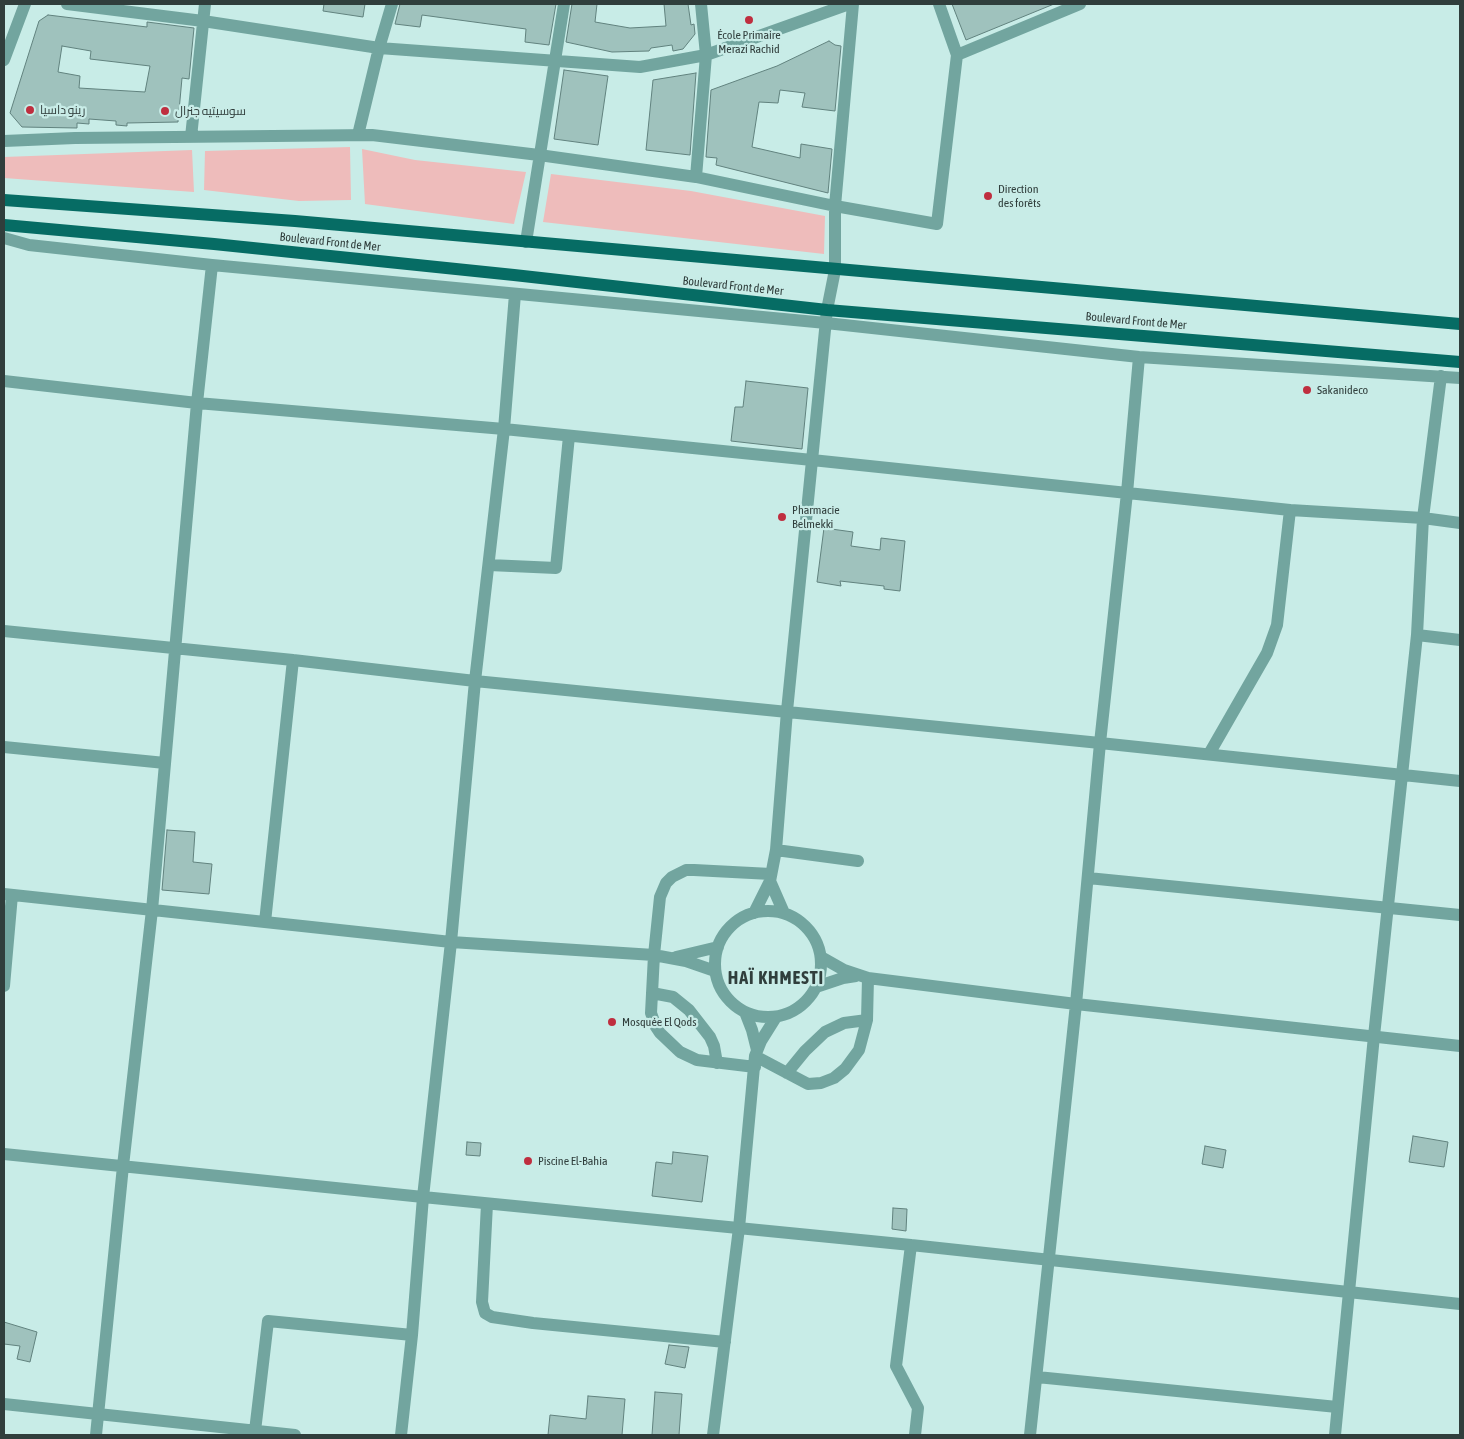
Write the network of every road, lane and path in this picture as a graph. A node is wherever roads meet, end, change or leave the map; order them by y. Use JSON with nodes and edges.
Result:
{"nodes":[{"id":1,"x":25,"y":4,"type":"edge"},
{"id":2,"x":67,"y":4,"type":"edge"},
{"id":3,"x":205,"y":4,"type":"edge"},
{"id":4,"x":392,"y":4,"type":"edge"},
{"id":5,"x":564,"y":4,"type":"edge"},
{"id":6,"x":701,"y":4,"type":"edge"},
{"id":7,"x":849,"y":4,"type":"edge"},
{"id":8,"x":854,"y":4,"type":"edge"},
{"id":9,"x":938,"y":4,"type":"edge"},
{"id":10,"x":1074,"y":5,"type":"edge"},
{"id":11,"x":203,"y":21,"type":"junction"},
{"id":12,"x":379,"y":48,"type":"junction"},
{"id":13,"x":706,"y":55,"type":"junction"},
{"id":14,"x":957,"y":55,"type":"junction"},
{"id":15,"x":4,"y":60,"type":"edge"},
{"id":16,"x":556,"y":62,"type":"junction"},
{"id":17,"x":358,"y":135,"type":"junction"},
{"id":18,"x":191,"y":137,"type":"junction"},
{"id":19,"x":4,"y":141,"type":"edge"},
{"id":20,"x":539,"y":155,"type":"junction"},
{"id":21,"x":696,"y":177,"type":"junction"},
{"id":22,"x":4,"y":200,"type":"edge"},
{"id":23,"x":835,"y":206,"type":"junction"},
{"id":24,"x":4,"y":225,"type":"edge"},
{"id":25,"x":4,"y":238,"type":"edge"},
{"id":26,"x":526,"y":242,"type":"junction"},
{"id":27,"x":212,"y":265,"type":"junction"},
{"id":28,"x":835,"y":270,"type":"junction"},
{"id":29,"x":515,"y":294,"type":"junction"},
{"id":30,"x":827,"y":310,"type":"junction"},
{"id":31,"x":826,"y":324,"type":"junction"},
{"id":32,"x":1460,"y":324,"type":"edge"},
{"id":33,"x":1139,"y":356,"type":"junction"},
{"id":34,"x":1460,"y":362,"type":"edge"},
{"id":35,"x":1441,"y":376,"type":"junction"},
{"id":36,"x":1460,"y":378,"type":"edge"},
{"id":37,"x":4,"y":381,"type":"edge"},
{"id":38,"x":197,"y":403,"type":"junction"},
{"id":39,"x":504,"y":430,"type":"junction"},
{"id":40,"x":569,"y":436,"type":"junction"},
{"id":41,"x":812,"y":460,"type":"junction"},
{"id":42,"x":1127,"y":493,"type":"junction"},
{"id":43,"x":1290,"y":510,"type":"junction"},
{"id":44,"x":1423,"y":518,"type":"junction"},
{"id":45,"x":1460,"y":523,"type":"edge"},
{"id":46,"x":489,"y":565,"type":"junction"},
{"id":47,"x":4,"y":631,"type":"edge"},
{"id":48,"x":1417,"y":635,"type":"junction"},
{"id":49,"x":1460,"y":640,"type":"edge"},
{"id":50,"x":176,"y":648,"type":"junction"},
{"id":51,"x":292,"y":660,"type":"junction"},
{"id":52,"x":475,"y":681,"type":"junction"},
{"id":53,"x":787,"y":711,"type":"junction"},
{"id":54,"x":1100,"y":743,"type":"junction"},
{"id":55,"x":4,"y":746,"type":"edge"},
{"id":56,"x":1209,"y":754,"type":"junction"},
{"id":57,"x":166,"y":763,"type":"junction"},
{"id":58,"x":1401,"y":774,"type":"junction"},
{"id":59,"x":1460,"y":781,"type":"edge"},
{"id":60,"x":776,"y":850,"type":"junction"},
{"id":61,"x":858,"y":861,"type":"dead end"},
{"id":62,"x":770,"y":878,"type":"junction"},
{"id":63,"x":1088,"y":878,"type":"junction"},
{"id":64,"x":8,"y":894,"type":"edge"},
{"id":65,"x":1388,"y":908,"type":"junction"},
{"id":66,"x":152,"y":910,"type":"junction"},
{"id":67,"x":754,"y":913,"type":"junction"},
{"id":68,"x":784,"y":914,"type":"junction"},
{"id":69,"x":1460,"y":915,"type":"edge"},
{"id":70,"x":265,"y":922,"type":"junction"},
{"id":71,"x":451,"y":942,"type":"junction"},
{"id":72,"x":718,"y":947,"type":"junction"},
{"id":73,"x":654,"y":955,"type":"junction"},
{"id":74,"x":820,"y":957,"type":"junction"},
{"id":75,"x":671,"y":958,"type":"junction"},
{"id":76,"x":715,"y":971,"type":"junction"},
{"id":77,"x":862,"y":977,"type":"junction"},
{"id":78,"x":4,"y":986,"type":"edge"},
{"id":79,"x":816,"y":987,"type":"junction"},
{"id":80,"x":652,"y":993,"type":"junction"},
{"id":81,"x":1076,"y":1004,"type":"junction"},
{"id":82,"x":745,"y":1012,"type":"junction"},
{"id":83,"x":776,"y":1017,"type":"junction"},
{"id":84,"x":867,"y":1020,"type":"junction"},
{"id":85,"x":1374,"y":1036,"type":"junction"},
{"id":86,"x":1460,"y":1046,"type":"edge"},
{"id":87,"x":756,"y":1058,"type":"junction"},
{"id":88,"x":717,"y":1063,"type":"junction"},
{"id":89,"x":787,"y":1073,"type":"junction"},
{"id":90,"x":4,"y":1154,"type":"edge"},
{"id":91,"x":123,"y":1166,"type":"junction"},
{"id":92,"x":423,"y":1198,"type":"junction"},
{"id":93,"x":487,"y":1204,"type":"junction"},
{"id":94,"x":739,"y":1228,"type":"junction"},
{"id":95,"x":911,"y":1245,"type":"junction"},
{"id":96,"x":1049,"y":1260,"type":"junction"},
{"id":97,"x":1348,"y":1292,"type":"junction"},
{"id":98,"x":1460,"y":1304,"type":"edge"},
{"id":99,"x":412,"y":1335,"type":"junction"},
{"id":100,"x":724,"y":1342,"type":"junction"},
{"id":101,"x":1037,"y":1377,"type":"junction"},
{"id":102,"x":4,"y":1404,"type":"edge"},
{"id":103,"x":1338,"y":1407,"type":"junction"},
{"id":104,"x":98,"y":1414,"type":"junction"},
{"id":105,"x":255,"y":1431,"type":"junction"},
{"id":106,"x":96,"y":1435,"type":"edge"},
{"id":107,"x":295,"y":1435,"type":"edge"},
{"id":108,"x":401,"y":1435,"type":"edge"},
{"id":109,"x":713,"y":1435,"type":"edge"},
{"id":110,"x":915,"y":1435,"type":"edge"},
{"id":111,"x":1030,"y":1435,"type":"edge"},
{"id":112,"x":1335,"y":1435,"type":"edge"}],
"edges":[{"from":1,"to":15,"type":"street"},
{"from":2,"to":11,"type":"street"},
{"from":3,"to":11,"type":"street"},
{"from":4,"to":12,"type":"street"},
{"from":5,"to":16,"type":"street"},
{"from":6,"to":13,"type":"street"},
{"from":7,"to":13,"type":"street"},
{"from":8,"to":23,"type":"street"},
{"from":9,"to":14,"type":"street"},
{"from":10,"to":14,"type":"street"},
{"from":11,"to":12,"type":"street"},
{"from":11,"to":18,"type":"street"},
{"from":12,"to":16,"type":"street"},
{"from":12,"to":17,"type":"street"},
{"from":13,"to":16,"type":"street"},
{"from":13,"to":21,"type":"street"},
{"from":14,"to":23,"type":"street"},
{"from":16,"to":20,"type":"street"},
{"from":17,"to":18,"type":"street"},
{"from":17,"to":20,"type":"street"},
{"from":18,"to":19,"type":"street"},
{"from":20,"to":21,"type":"street"},
{"from":20,"to":26,"type":"street"},
{"from":21,"to":23,"type":"street"},
{"from":22,"to":26,"type":"main road","name":"Boulevard Front de Mer"},
{"from":23,"to":28,"type":"street"},
{"from":24,"to":30,"type":"main road","name":"Boulevard Front de Mer"},
{"from":25,"to":27,"type":"street"},
{"from":26,"to":28,"type":"main road","name":"Boulevard Front de Mer"},
{"from":27,"to":29,"type":"street"},
{"from":27,"to":38,"type":"street"},
{"from":28,"to":30,"type":"street"},
{"from":28,"to":32,"type":"main road","name":"Boulevard Front de Mer"},
{"from":29,"to":31,"type":"street"},
{"from":29,"to":39,"type":"street"},
{"from":30,"to":31,"type":"street"},
{"from":30,"to":34,"type":"main road","name":"Boulevard Front de Mer"},
{"from":31,"to":33,"type":"street"},
{"from":31,"to":41,"type":"street"},
{"from":33,"to":35,"type":"street"},
{"from":33,"to":42,"type":"street"},
{"from":35,"to":36,"type":"street"},
{"from":35,"to":44,"type":"street"},
{"from":37,"to":38,"type":"street"},
{"from":38,"to":39,"type":"street"},
{"from":38,"to":50,"type":"street"},
{"from":39,"to":40,"type":"street"},
{"from":39,"to":46,"type":"street"},
{"from":40,"to":41,"type":"street"},
{"from":40,"to":46,"type":"street"},
{"from":41,"to":42,"type":"street"},
{"from":41,"to":53,"type":"street"},
{"from":42,"to":43,"type":"street"},
{"from":42,"to":54,"type":"street"},
{"from":43,"to":44,"type":"street"},
{"from":43,"to":56,"type":"street"},
{"from":44,"to":45,"type":"street"},
{"from":44,"to":48,"type":"street"},
{"from":46,"to":52,"type":"street"},
{"from":47,"to":50,"type":"street"},
{"from":48,"to":49,"type":"street"},
{"from":48,"to":58,"type":"street"},
{"from":50,"to":51,"type":"street"},
{"from":50,"to":57,"type":"street"},
{"from":51,"to":52,"type":"street"},
{"from":51,"to":70,"type":"street"},
{"from":52,"to":53,"type":"street"},
{"from":52,"to":71,"type":"street"},
{"from":53,"to":54,"type":"street"},
{"from":53,"to":60,"type":"street"},
{"from":54,"to":56,"type":"street"},
{"from":54,"to":63,"type":"street"},
{"from":55,"to":57,"type":"street"},
{"from":56,"to":58,"type":"street"},
{"from":57,"to":66,"type":"street"},
{"from":58,"to":59,"type":"street"},
{"from":58,"to":65,"type":"street"},
{"from":60,"to":61,"type":"street"},
{"from":60,"to":62,"type":"street"},
{"from":62,"to":67,"type":"street"},
{"from":62,"to":68,"type":"street"},
{"from":62,"to":73,"type":"street"},
{"from":63,"to":65,"type":"street"},
{"from":63,"to":81,"type":"street"},
{"from":64,"to":66,"type":"street"},
{"from":64,"to":78,"type":"street"},
{"from":65,"to":69,"type":"street"},
{"from":65,"to":85,"type":"street"},
{"from":66,"to":70,"type":"street"},
{"from":66,"to":91,"type":"street"},
{"from":67,"to":68,"type":"street"},
{"from":67,"to":72,"type":"street"},
{"from":68,"to":74,"type":"street"},
{"from":70,"to":71,"type":"street"},
{"from":71,"to":73,"type":"street"},
{"from":71,"to":92,"type":"street"},
{"from":72,"to":75,"type":"street"},
{"from":72,"to":76,"type":"street"},
{"from":73,"to":75,"type":"street"},
{"from":73,"to":80,"type":"street"},
{"from":74,"to":77,"type":"street"},
{"from":74,"to":79,"type":"street"},
{"from":75,"to":76,"type":"street"},
{"from":76,"to":82,"type":"street"},
{"from":77,"to":79,"type":"street"},
{"from":77,"to":81,"type":"street"},
{"from":77,"to":84,"type":"street"},
{"from":79,"to":83,"type":"street"},
{"from":80,"to":88,"type":"street"},
{"from":80,"to":88,"type":"street"},
{"from":81,"to":85,"type":"street"},
{"from":81,"to":96,"type":"street"},
{"from":82,"to":83,"type":"street"},
{"from":82,"to":87,"type":"street"},
{"from":83,"to":87,"type":"street"},
{"from":84,"to":89,"type":"street"},
{"from":84,"to":89,"type":"street"},
{"from":85,"to":86,"type":"street"},
{"from":85,"to":97,"type":"street"},
{"from":87,"to":88,"type":"street"},
{"from":87,"to":89,"type":"street"},
{"from":87,"to":94,"type":"street"},
{"from":90,"to":91,"type":"street"},
{"from":91,"to":92,"type":"street"},
{"from":91,"to":104,"type":"street"},
{"from":92,"to":93,"type":"street"},
{"from":92,"to":99,"type":"street"},
{"from":93,"to":94,"type":"street"},
{"from":93,"to":100,"type":"street"},
{"from":94,"to":95,"type":"street"},
{"from":94,"to":100,"type":"street"},
{"from":95,"to":96,"type":"street"},
{"from":95,"to":110,"type":"street"},
{"from":96,"to":97,"type":"street"},
{"from":96,"to":101,"type":"street"},
{"from":97,"to":98,"type":"street"},
{"from":97,"to":103,"type":"street"},
{"from":99,"to":105,"type":"street"},
{"from":99,"to":108,"type":"street"},
{"from":100,"to":109,"type":"street"},
{"from":101,"to":103,"type":"street"},
{"from":101,"to":111,"type":"street"},
{"from":102,"to":104,"type":"street"},
{"from":103,"to":112,"type":"street"},
{"from":104,"to":105,"type":"street"},
{"from":104,"to":106,"type":"street"},
{"from":105,"to":107,"type":"street"}]}
